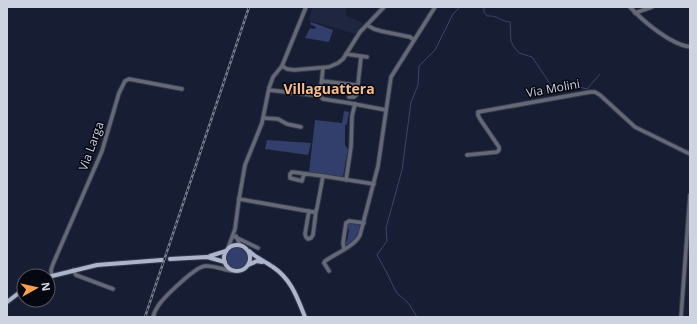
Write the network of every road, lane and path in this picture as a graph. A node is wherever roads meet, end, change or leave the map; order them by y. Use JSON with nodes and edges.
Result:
{"nodes":[{"id":1,"x":306,"y":7,"type":"edge"},
{"id":2,"x":384,"y":7,"type":"edge"},
{"id":3,"x":435,"y":7,"type":"edge"},
{"id":4,"x":630,"y":7,"type":"edge"},
{"id":5,"x":652,"y":7,"type":"edge"},
{"id":6,"x":635,"y":13,"type":"junction"},
{"id":7,"x":367,"y":25,"type":"junction"},
{"id":8,"x":414,"y":40,"type":"junction"},
{"id":9,"x":690,"y":47,"type":"edge"},
{"id":10,"x":346,"y":54,"type":"junction"},
{"id":11,"x":361,"y":57,"type":"junction"},
{"id":12,"x":367,"y":57,"type":"dead end"},
{"id":13,"x":282,"y":66,"type":"junction"},
{"id":14,"x":323,"y":68,"type":"junction"},
{"id":15,"x":322,"y":81,"type":"junction"},
{"id":16,"x":356,"y":85,"type":"junction"},
{"id":17,"x":182,"y":89,"type":"dead end"},
{"id":18,"x":268,"y":90,"type":"junction"},
{"id":19,"x":320,"y":96,"type":"junction"},
{"id":20,"x":349,"y":97,"type":"dead end"},
{"id":21,"x":355,"y":104,"type":"junction"},
{"id":22,"x":386,"y":110,"type":"junction"},
{"id":23,"x":264,"y":118,"type":"junction"},
{"id":24,"x":301,"y":127,"type":"dead end"},
{"id":25,"x":690,"y":154,"type":"edge"},
{"id":26,"x":467,"y":155,"type":"dead end"},
{"id":27,"x":304,"y":174,"type":"dead end"},
{"id":28,"x":323,"y":176,"type":"junction"},
{"id":29,"x":346,"y":180,"type":"junction"},
{"id":30,"x":374,"y":184,"type":"junction"},
{"id":31,"x":690,"y":195,"type":"edge"},
{"id":32,"x":239,"y":199,"type":"junction"},
{"id":33,"x":309,"y":211,"type":"junction"},
{"id":34,"x":316,"y":211,"type":"junction"},
{"id":35,"x":364,"y":223,"type":"junction"},
{"id":36,"x":234,"y":237,"type":"junction"},
{"id":37,"x":240,"y":245,"type":"junction"},
{"id":38,"x":258,"y":248,"type":"dead end"},
{"id":39,"x":344,"y":249,"type":"junction"},
{"id":40,"x":227,"y":250,"type":"junction"},
{"id":41,"x":249,"y":251,"type":"junction"},
{"id":42,"x":208,"y":257,"type":"junction"},
{"id":43,"x":170,"y":259,"type":"dead end"},
{"id":44,"x":217,"y":259,"type":"junction"},
{"id":45,"x":162,"y":260,"type":"dead end"},
{"id":46,"x":225,"y":262,"type":"junction"},
{"id":47,"x":267,"y":263,"type":"junction"},
{"id":48,"x":248,"y":265,"type":"junction"},
{"id":49,"x":216,"y":267,"type":"junction"},
{"id":50,"x":52,"y":268,"type":"edge"},
{"id":51,"x":73,"y":270,"type":"junction"},
{"id":52,"x":235,"y":271,"type":"junction"},
{"id":53,"x":329,"y":271,"type":"dead end"},
{"id":54,"x":56,"y":275,"type":"edge"},
{"id":55,"x":113,"y":289,"type":"dead end"},
{"id":56,"x":16,"y":295,"type":"edge"},
{"id":57,"x":7,"y":302,"type":"edge"},
{"id":58,"x":153,"y":317,"type":"edge"},
{"id":59,"x":305,"y":317,"type":"edge"},
{"id":60,"x":681,"y":317,"type":"edge"}],
"edges":[{"from":1,"to":13,"type":"street"},
{"from":2,"to":7,"type":"street"},
{"from":3,"to":8,"type":"street"},
{"from":4,"to":6,"type":"street"},
{"from":5,"to":6,"type":"street"},
{"from":6,"to":9,"type":"street"},
{"from":7,"to":8,"type":"street"},
{"from":7,"to":10,"type":"street"},
{"from":8,"to":22,"type":"street"},
{"from":10,"to":11,"type":"street"},
{"from":10,"to":14,"type":"street"},
{"from":11,"to":12,"type":"street"},
{"from":11,"to":16,"type":"street"},
{"from":13,"to":14,"type":"street"},
{"from":13,"to":18,"type":"street"},
{"from":14,"to":15,"type":"street"},
{"from":15,"to":16,"type":"street"},
{"from":15,"to":19,"type":"street"},
{"from":16,"to":20,"type":"street"},
{"from":17,"to":50,"type":"street","name":"Via Larga"},
{"from":18,"to":19,"type":"street"},
{"from":18,"to":23,"type":"street"},
{"from":19,"to":21,"type":"street"},
{"from":21,"to":22,"type":"street"},
{"from":21,"to":29,"type":"street"},
{"from":22,"to":30,"type":"street"},
{"from":23,"to":24,"type":"street"},
{"from":23,"to":32,"type":"street"},
{"from":25,"to":26,"type":"street","name":"Via Molini"},
{"from":27,"to":28,"type":"street"},
{"from":28,"to":29,"type":"street"},
{"from":28,"to":34,"type":"street"},
{"from":29,"to":30,"type":"street"},
{"from":30,"to":35,"type":"street"},
{"from":31,"to":60,"type":"street"},
{"from":32,"to":33,"type":"street"},
{"from":32,"to":36,"type":"street"},
{"from":33,"to":34,"type":"street"},
{"from":33,"to":34,"type":"street"},
{"from":35,"to":39,"type":"street"},
{"from":35,"to":39,"type":"street"},
{"from":36,"to":37,"type":"street"},
{"from":36,"to":38,"type":"street"},
{"from":36,"to":40,"type":"street"},
{"from":37,"to":40,"type":"main road"},
{"from":37,"to":41,"type":"main road"},
{"from":39,"to":53,"type":"street"},
{"from":40,"to":42,"type":"main road"},
{"from":40,"to":46,"type":"main road"},
{"from":41,"to":47,"type":"main road"},
{"from":41,"to":48,"type":"main road"},
{"from":42,"to":43,"type":"main road"},
{"from":42,"to":44,"type":"main road"},
{"from":44,"to":46,"type":"main road"},
{"from":44,"to":49,"type":"street"},
{"from":45,"to":51,"type":"main road"},
{"from":46,"to":49,"type":"street"},
{"from":46,"to":52,"type":"main road"},
{"from":47,"to":48,"type":"main road"},
{"from":47,"to":59,"type":"main road"},
{"from":48,"to":52,"type":"main road"},
{"from":49,"to":52,"type":"street"},
{"from":49,"to":58,"type":"street"},
{"from":51,"to":54,"type":"main road"},
{"from":51,"to":55,"type":"street"},
{"from":56,"to":57,"type":"main road"}]}
